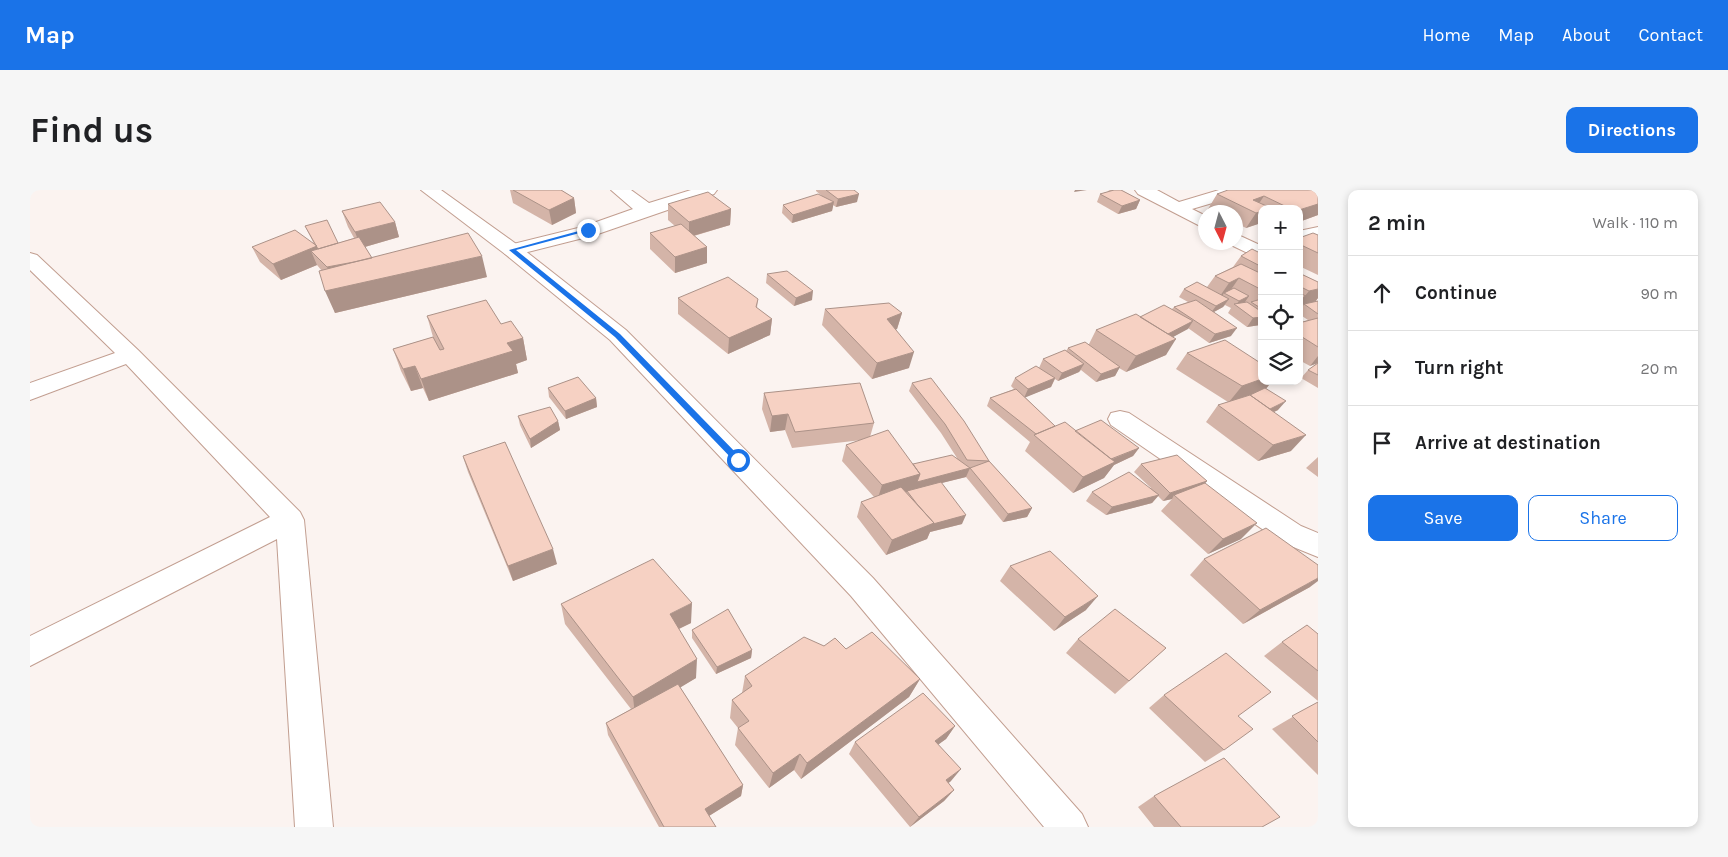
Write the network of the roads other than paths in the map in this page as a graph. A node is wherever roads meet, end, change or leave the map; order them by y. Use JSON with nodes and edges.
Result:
{"nodes":[{"id":1,"x":430,"y":190,"type":"edge"},
{"id":2,"x":620,"y":190,"type":"edge"},
{"id":3,"x":708,"y":190,"type":"edge"},
{"id":4,"x":1144,"y":190,"type":"edge"},
{"id":5,"x":1238,"y":190,"type":"edge"},
{"id":6,"x":1178,"y":208,"type":"junction"},
{"id":7,"x":646,"y":210,"type":"junction"},
{"id":8,"x":1198,"y":219,"type":"edge"},
{"id":9,"x":1318,"y":234,"type":"edge"},
{"id":10,"x":1303,"y":236,"type":"edge"},
{"id":11,"x":512,"y":250,"type":"junction"},
{"id":12,"x":30,"y":259,"type":"edge"},
{"id":13,"x":130,"y":355,"type":"junction"},
{"id":14,"x":30,"y":392,"type":"edge"},
{"id":15,"x":1120,"y":419,"type":"dead end"},
{"id":16,"x":290,"y":520,"type":"junction"},
{"id":17,"x":1318,"y":546,"type":"edge"},
{"id":18,"x":30,"y":652,"type":"edge"},
{"id":19,"x":314,"y":827,"type":"edge"},
{"id":20,"x":1069,"y":827,"type":"edge"}],
"edges":[{"from":1,"to":11,"type":"street"},
{"from":2,"to":7,"type":"street"},
{"from":3,"to":7,"type":"street"},
{"from":4,"to":6,"type":"street"},
{"from":5,"to":6,"type":"street"},
{"from":6,"to":8,"type":"street"},
{"from":7,"to":11,"type":"street"},
{"from":9,"to":10,"type":"street"},
{"from":11,"to":20,"type":"street"},
{"from":12,"to":13,"type":"street"},
{"from":13,"to":14,"type":"street"},
{"from":13,"to":16,"type":"street"},
{"from":15,"to":17,"type":"street"},
{"from":16,"to":18,"type":"street"},
{"from":16,"to":19,"type":"street"}]}
